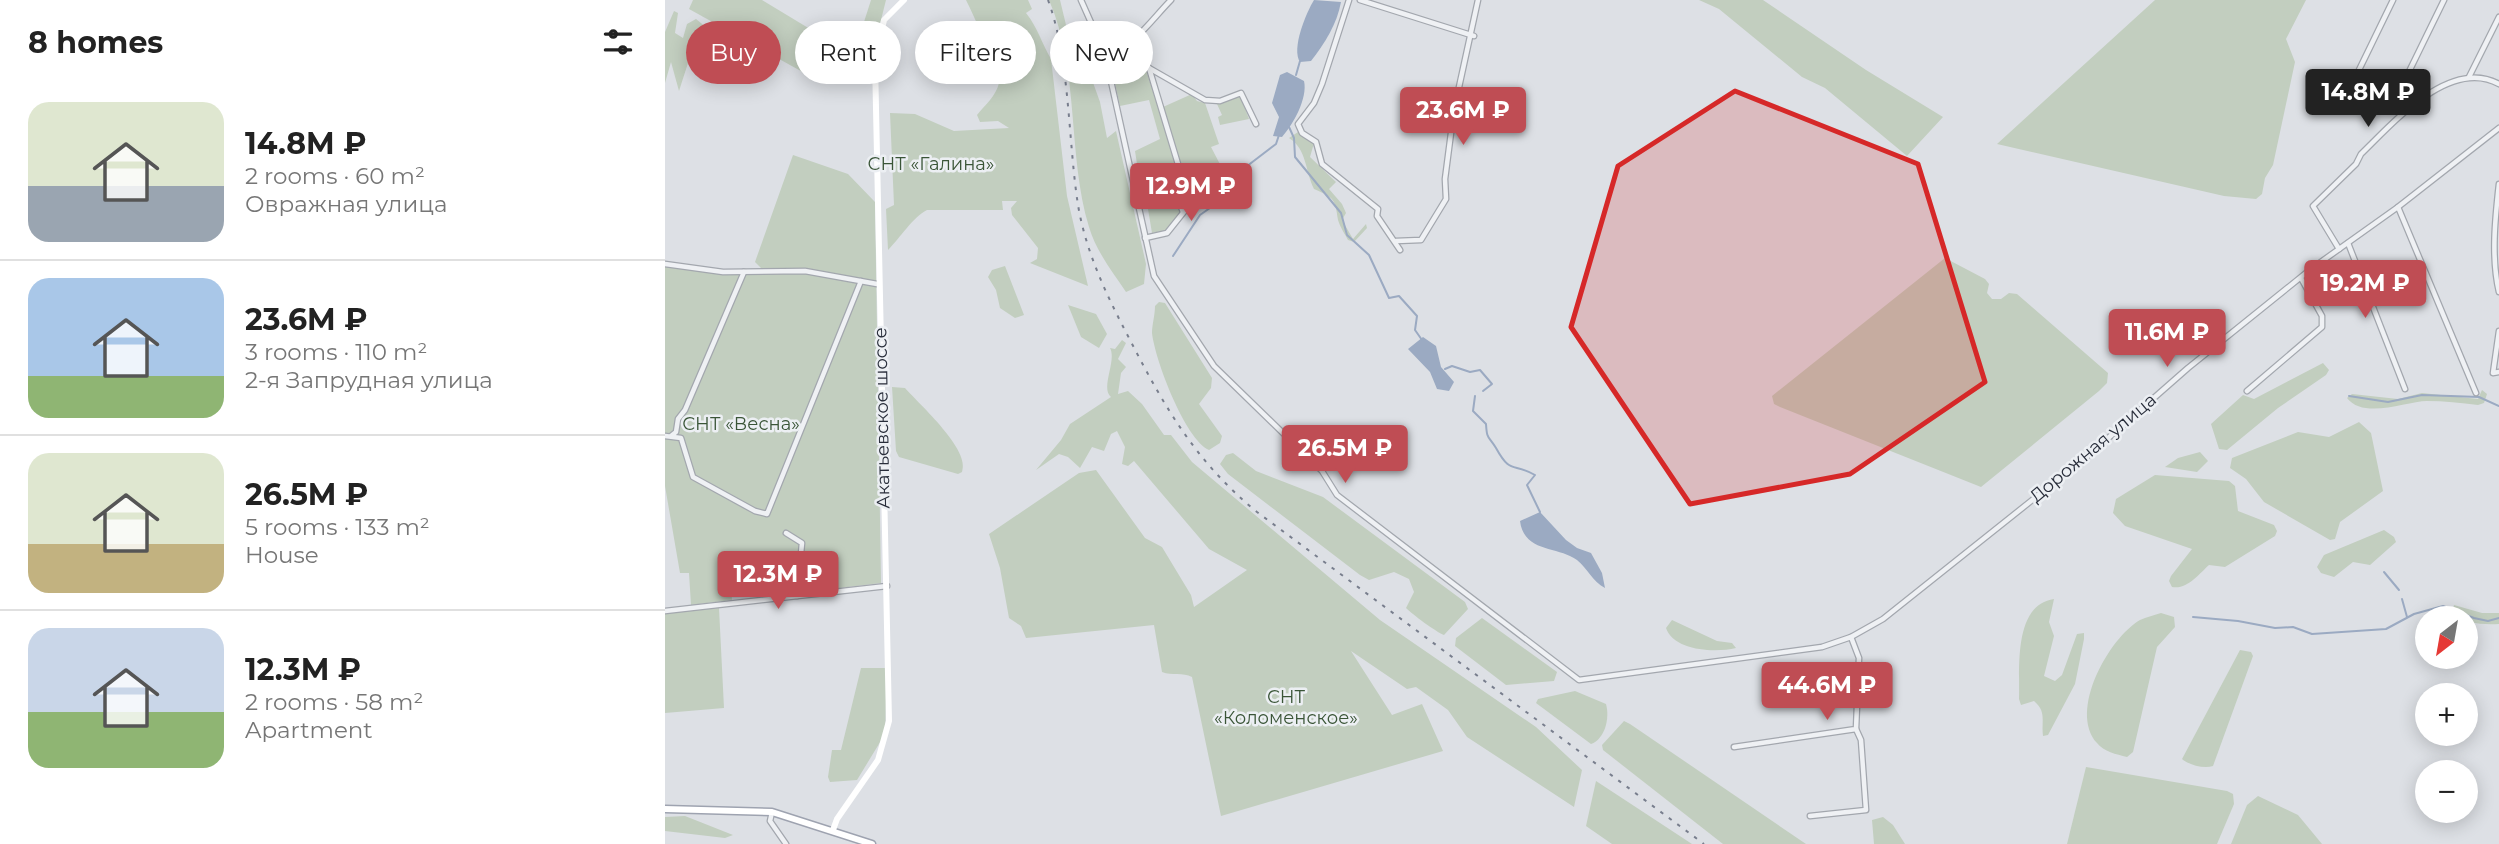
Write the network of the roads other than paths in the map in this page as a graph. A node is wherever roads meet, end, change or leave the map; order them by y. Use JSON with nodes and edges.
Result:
{"nodes":[{"id":1,"x":904,"y":0,"type":"edge"},
{"id":2,"x":1081,"y":0,"type":"edge"},
{"id":3,"x":1171,"y":0,"type":"edge"},
{"id":4,"x":1349,"y":0,"type":"edge"},
{"id":5,"x":1360,"y":0,"type":"edge"},
{"id":6,"x":1478,"y":0,"type":"edge"},
{"id":7,"x":2393,"y":0,"type":"edge"},
{"id":8,"x":2444,"y":0,"type":"edge"},
{"id":9,"x":2499,"y":17,"type":"edge"},
{"id":10,"x":1090,"y":21,"type":"edge"},
{"id":11,"x":1150,"y":21,"type":"edge"},
{"id":12,"x":1472,"y":36,"type":"junction"},
{"id":13,"x":1153,"y":70,"type":"edge"},
{"id":14,"x":2469,"y":78,"type":"junction"},
{"id":15,"x":1153,"y":81,"type":"edge"},
{"id":16,"x":1112,"y":84,"type":"edge"},
{"id":17,"x":2499,"y":84,"type":"edge"},
{"id":18,"x":2403,"y":109,"type":"junction"},
{"id":19,"x":1256,"y":124,"type":"dead end"},
{"id":20,"x":2499,"y":128,"type":"edge"},
{"id":21,"x":1224,"y":180,"type":"dead end"},
{"id":22,"x":2499,"y":184,"type":"edge"},
{"id":23,"x":2398,"y":207,"type":"junction"},
{"id":24,"x":1183,"y":212,"type":"junction"},
{"id":25,"x":1145,"y":238,"type":"junction"},
{"id":26,"x":1395,"y":241,"type":"junction"},
{"id":27,"x":2349,"y":243,"type":"junction"},
{"id":28,"x":2339,"y":249,"type":"junction"},
{"id":29,"x":1400,"y":250,"type":"dead end"},
{"id":30,"x":665,"y":264,"type":"edge"},
{"id":31,"x":744,"y":272,"type":"junction"},
{"id":32,"x":2301,"y":278,"type":"junction"},
{"id":33,"x":861,"y":281,"type":"junction"},
{"id":34,"x":877,"y":285,"type":"dead end"},
{"id":35,"x":2499,"y":292,"type":"edge"},
{"id":36,"x":2499,"y":331,"type":"edge"},
{"id":37,"x":2499,"y":372,"type":"edge"},
{"id":38,"x":2405,"y":389,"type":"dead end"},
{"id":39,"x":2246,"y":391,"type":"dead end"},
{"id":40,"x":2476,"y":393,"type":"dead end"},
{"id":41,"x":668,"y":436,"type":"edge"},
{"id":42,"x":786,"y":533,"type":"dead end"},
{"id":43,"x":888,"y":585,"type":"junction"},
{"id":44,"x":797,"y":596,"type":"junction"},
{"id":45,"x":665,"y":611,"type":"edge"},
{"id":46,"x":1851,"y":637,"type":"junction"},
{"id":47,"x":1856,"y":729,"type":"junction"},
{"id":48,"x":1734,"y":747,"type":"dead end"},
{"id":49,"x":665,"y":809,"type":"edge"},
{"id":50,"x":772,"y":812,"type":"junction"},
{"id":51,"x":1810,"y":816,"type":"dead end"},
{"id":52,"x":833,"y":830,"type":"junction"},
{"id":53,"x":786,"y":844,"type":"edge"},
{"id":54,"x":872,"y":844,"type":"edge"}],
"edges":[{"from":1,"to":43,"type":"main road","name":"Акатьевское шоссе"},
{"from":2,"to":10,"type":"street","name":"Дорожная улица"},
{"from":3,"to":11,"type":"street"},
{"from":4,"to":26,"type":"street"},
{"from":5,"to":12,"type":"street"},
{"from":6,"to":12,"type":"street"},
{"from":7,"to":18,"type":"street"},
{"from":8,"to":18,"type":"street"},
{"from":9,"to":14,"type":"street"},
{"from":12,"to":26,"type":"street"},
{"from":13,"to":19,"type":"street"},
{"from":14,"to":17,"type":"street"},
{"from":14,"to":18,"type":"street"},
{"from":15,"to":24,"type":"street"},
{"from":16,"to":25,"type":"street","name":"Дорожная улица"},
{"from":18,"to":28,"type":"street"},
{"from":20,"to":23,"type":"street","name":"Дорожная улица"},
{"from":21,"to":24,"type":"street"},
{"from":22,"to":35,"type":"street"},
{"from":23,"to":27,"type":"street","name":"Дорожная улица"},
{"from":23,"to":40,"type":"street"},
{"from":24,"to":25,"type":"street"},
{"from":25,"to":46,"type":"street","name":"Дорожная улица"},
{"from":26,"to":29,"type":"street"},
{"from":27,"to":28,"type":"street","name":"Дорожная улица"},
{"from":27,"to":38,"type":"street"},
{"from":28,"to":32,"type":"street","name":"Дорожная улица"},
{"from":30,"to":31,"type":"street"},
{"from":31,"to":33,"type":"street"},
{"from":31,"to":41,"type":"street"},
{"from":32,"to":39,"type":"street"},
{"from":32,"to":46,"type":"street","name":"Дорожная улица"},
{"from":33,"to":34,"type":"street"},
{"from":33,"to":41,"type":"street"},
{"from":36,"to":37,"type":"street"},
{"from":42,"to":44,"type":"street"},
{"from":43,"to":44,"type":"street"},
{"from":43,"to":52,"type":"main road","name":"Акатьевское шоссе"},
{"from":44,"to":45,"type":"street"},
{"from":46,"to":47,"type":"street"},
{"from":47,"to":48,"type":"street"},
{"from":47,"to":51,"type":"street"},
{"from":49,"to":50,"type":"main road"},
{"from":50,"to":52,"type":"main road"},
{"from":50,"to":53,"type":"street"},
{"from":52,"to":54,"type":"main road"}]}
